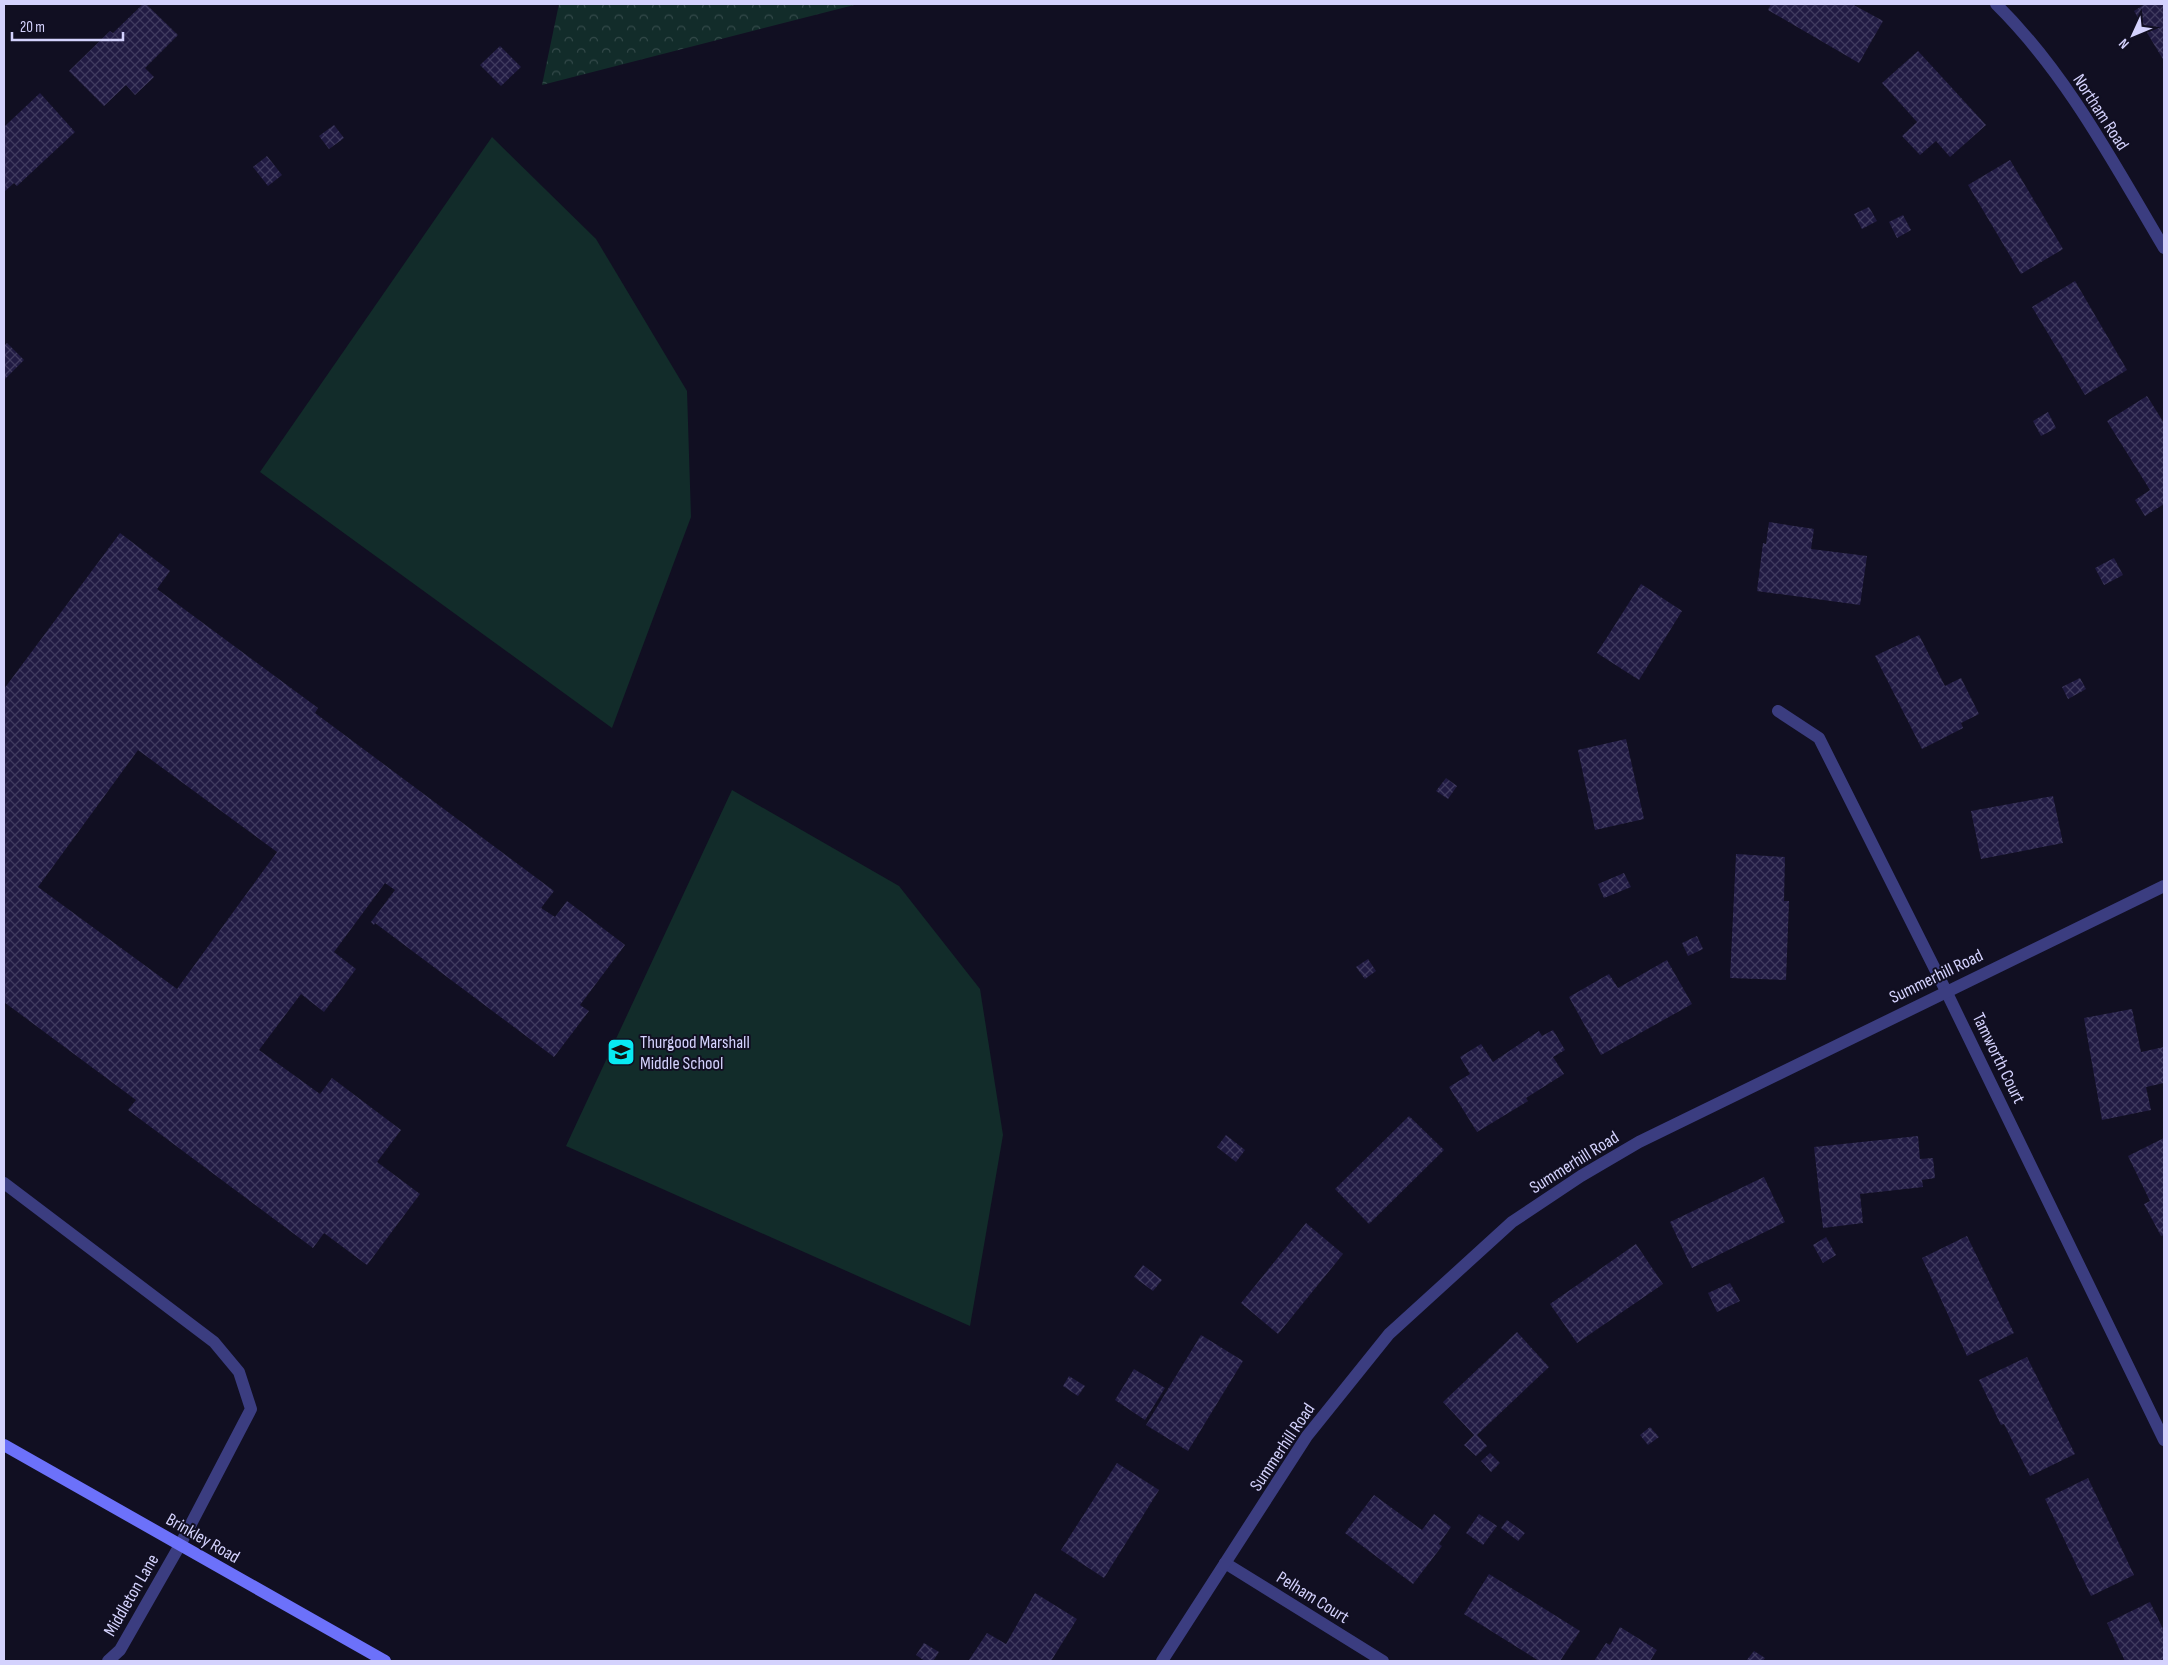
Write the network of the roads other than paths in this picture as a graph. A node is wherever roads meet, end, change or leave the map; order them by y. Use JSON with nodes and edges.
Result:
{"nodes":[{"id":1,"x":1996,"y":4,"type":"edge"},
{"id":2,"x":2164,"y":248,"type":"edge"},
{"id":3,"x":1778,"y":712,"type":"dead end"},
{"id":4,"x":2164,"y":886,"type":"edge"},
{"id":5,"x":1946,"y":990,"type":"junction"},
{"id":6,"x":4,"y":1183,"type":"edge"},
{"id":7,"x":2164,"y":1440,"type":"edge"},
{"id":8,"x":4,"y":1445,"type":"edge"},
{"id":9,"x":180,"y":1545,"type":"junction"},
{"id":10,"x":1225,"y":1563,"type":"junction"},
{"id":11,"x":108,"y":1661,"type":"edge"},
{"id":12,"x":385,"y":1661,"type":"edge"},
{"id":13,"x":1162,"y":1661,"type":"edge"},
{"id":14,"x":1383,"y":1661,"type":"edge"}],
"edges":[{"from":1,"to":2,"type":"street","name":"Northam Road"},
{"from":3,"to":5,"type":"street","name":"Tamworth Court"},
{"from":4,"to":5,"type":"street","name":"Summerhill Road"},
{"from":5,"to":7,"type":"street","name":"Tamworth Court"},
{"from":5,"to":10,"type":"street","name":"Summerhill Road"},
{"from":6,"to":9,"type":"street","name":"Middleton Lane"},
{"from":8,"to":9,"type":"main road","name":"Brinkley Road"},
{"from":9,"to":11,"type":"street","name":"Middleton Lane"},
{"from":9,"to":12,"type":"main road","name":"Brinkley Road"},
{"from":10,"to":13,"type":"street","name":"Summerhill Road"},
{"from":10,"to":14,"type":"street","name":"Pelham Court"}]}
